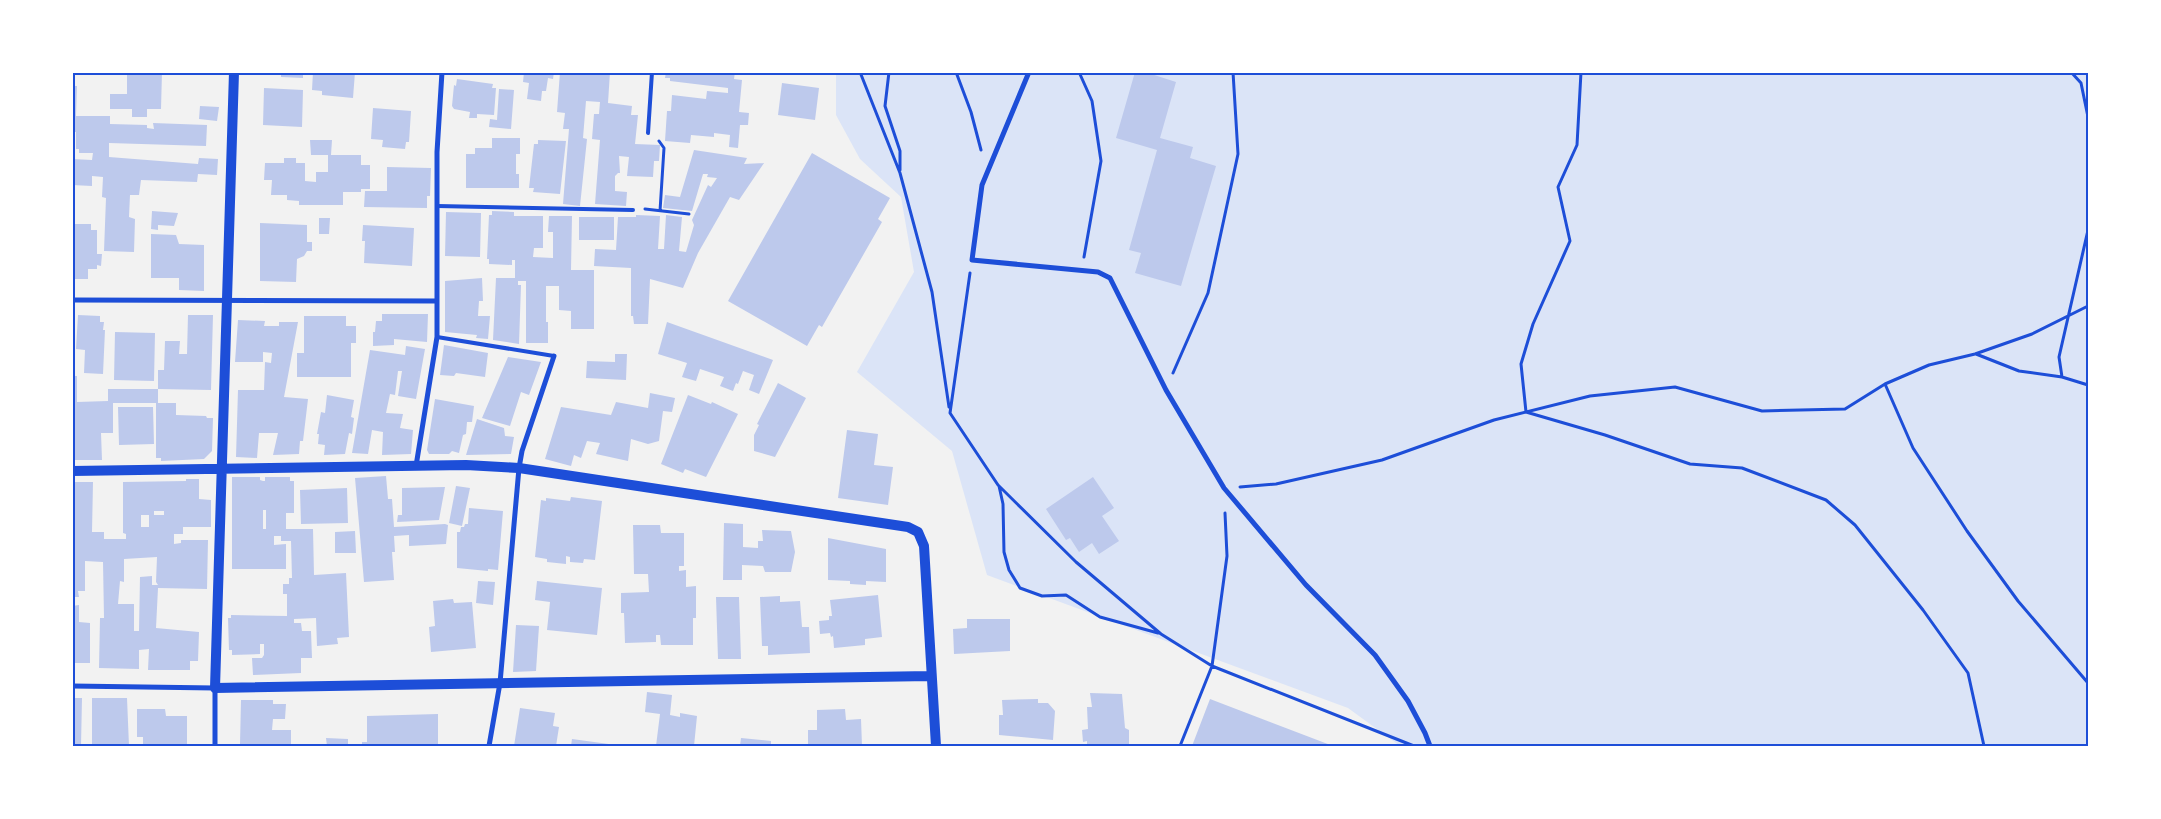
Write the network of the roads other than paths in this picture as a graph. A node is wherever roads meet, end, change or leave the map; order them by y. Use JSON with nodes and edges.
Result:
{"nodes":[{"id":1,"x":234,"y":72,"type":"edge"},
{"id":2,"x":442,"y":72,"type":"edge"},
{"id":3,"x":652,"y":72,"type":"edge"},
{"id":4,"x":1029,"y":72,"type":"edge"},
{"id":5,"x":648,"y":132,"type":"road end"},
{"id":6,"x":437,"y":206,"type":"junction"},
{"id":7,"x":633,"y":210,"type":"road end"},
{"id":8,"x":72,"y":300,"type":"edge"},
{"id":9,"x":227,"y":301,"type":"junction"},
{"id":10,"x":436,"y":301,"type":"junction"},
{"id":11,"x":436,"y":337,"type":"junction"},
{"id":12,"x":554,"y":356,"type":"joint"},
{"id":13,"x":416,"y":466,"type":"junction"},
{"id":14,"x":518,"y":468,"type":"junction"},
{"id":15,"x":222,"y":469,"type":"junction"},
{"id":16,"x":72,"y":471,"type":"edge"},
{"id":17,"x":930,"y":676,"type":"junction"},
{"id":18,"x":500,"y":682,"type":"junction"},
{"id":19,"x":72,"y":686,"type":"edge"},
{"id":20,"x":215,"y":688,"type":"junction"},
{"id":21,"x":214,"y":746,"type":"edge"},
{"id":22,"x":489,"y":746,"type":"edge"},
{"id":23,"x":936,"y":746,"type":"edge"},
{"id":24,"x":1430,"y":746,"type":"edge"}],
"edges":[{"from":1,"to":9,"type":"main road"},
{"from":2,"to":6,"type":"street"},
{"from":3,"to":5,"type":"lane"},
{"from":4,"to":24,"type":"street"},
{"from":6,"to":7,"type":"lane"},
{"from":6,"to":10,"type":"street"},
{"from":8,"to":9,"type":"street"},
{"from":9,"to":10,"type":"street"},
{"from":9,"to":15,"type":"main road"},
{"from":10,"to":11,"type":"street"},
{"from":11,"to":12,"type":"lane"},
{"from":11,"to":13,"type":"street"},
{"from":12,"to":14,"type":"street"},
{"from":13,"to":14,"type":"main road"},
{"from":13,"to":15,"type":"main road"},
{"from":14,"to":17,"type":"main road"},
{"from":14,"to":18,"type":"street"},
{"from":15,"to":16,"type":"main road"},
{"from":15,"to":20,"type":"main road"},
{"from":17,"to":18,"type":"main road"},
{"from":17,"to":23,"type":"main road"},
{"from":18,"to":20,"type":"main road"},
{"from":18,"to":22,"type":"street"},
{"from":19,"to":20,"type":"street"},
{"from":20,"to":21,"type":"street"}]}
